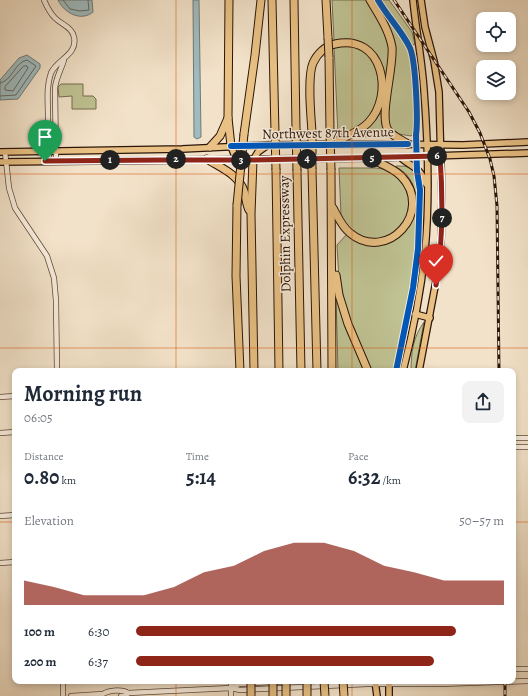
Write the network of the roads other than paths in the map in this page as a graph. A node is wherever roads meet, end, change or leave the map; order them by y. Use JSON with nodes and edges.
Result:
{"nodes":[{"id":1,"x":44,"y":0,"type":"edge"},
{"id":2,"x":229,"y":0,"type":"edge"},
{"id":3,"x":261,"y":0,"type":"edge"},
{"id":4,"x":272,"y":0,"type":"edge"},
{"id":5,"x":294,"y":0,"type":"edge"},
{"id":6,"x":326,"y":0,"type":"edge"},
{"id":7,"x":370,"y":0,"type":"edge"},
{"id":8,"x":413,"y":0,"type":"edge"},
{"id":9,"x":421,"y":0,"type":"edge"},
{"id":10,"x":64,"y":60,"type":"junction"},
{"id":11,"x":228,"y":118,"type":"junction"},
{"id":12,"x":528,"y":142,"type":"edge"},
{"id":13,"x":331,"y":144,"type":"junction"},
{"id":14,"x":408,"y":144,"type":"junction"},
{"id":15,"x":427,"y":144,"type":"junction"},
{"id":16,"x":268,"y":145,"type":"junction"},
{"id":17,"x":440,"y":145,"type":"junction"},
{"id":18,"x":231,"y":146,"type":"junction"},
{"id":19,"x":210,"y":147,"type":"junction"},
{"id":20,"x":49,"y":151,"type":"junction"},
{"id":21,"x":56,"y":151,"type":"junction"},
{"id":22,"x":2,"y":152,"type":"edge"},
{"id":23,"x":528,"y":153,"type":"edge"},
{"id":24,"x":427,"y":156,"type":"junction"},
{"id":25,"x":440,"y":156,"type":"junction"},
{"id":26,"x":400,"y":157,"type":"junction"},
{"id":27,"x":369,"y":158,"type":"junction"},
{"id":28,"x":207,"y":159,"type":"junction"},
{"id":29,"x":244,"y":160,"type":"junction"},
{"id":30,"x":253,"y":160,"type":"junction"},
{"id":31,"x":49,"y":161,"type":"junction"},
{"id":32,"x":56,"y":161,"type":"junction"},
{"id":33,"x":3,"y":162,"type":"edge"},
{"id":34,"x":427,"y":187,"type":"junction"},
{"id":35,"x":331,"y":205,"type":"junction"},
{"id":36,"x":251,"y":214,"type":"junction"},
{"id":37,"x":332,"y":258,"type":"junction"},
{"id":38,"x":415,"y":314,"type":"junction"},
{"id":39,"x":430,"y":318,"type":"junction"},
{"id":40,"x":316,"y":330,"type":"junction"},
{"id":41,"x":57,"y":368,"type":"edge"},
{"id":42,"x":240,"y":368,"type":"edge"},
{"id":43,"x":254,"y":368,"type":"edge"},
{"id":44,"x":279,"y":368,"type":"edge"},
{"id":45,"x":301,"y":368,"type":"edge"},
{"id":46,"x":317,"y":368,"type":"edge"},
{"id":47,"x":320,"y":368,"type":"edge"},
{"id":48,"x":332,"y":368,"type":"edge"},
{"id":49,"x":367,"y":368,"type":"edge"},
{"id":50,"x":404,"y":368,"type":"edge"},
{"id":51,"x":420,"y":368,"type":"edge"},
{"id":52,"x":12,"y":396,"type":"edge"},
{"id":53,"x":0,"y":397,"type":"edge"},
{"id":54,"x":12,"y":432,"type":"edge"},
{"id":55,"x":0,"y":433,"type":"edge"},
{"id":56,"x":516,"y":438,"type":"edge"},
{"id":57,"x":528,"y":438,"type":"edge"},
{"id":58,"x":528,"y":446,"type":"edge"},
{"id":59,"x":516,"y":447,"type":"edge"},
{"id":60,"x":12,"y":515,"type":"edge"},
{"id":61,"x":0,"y":516,"type":"edge"},
{"id":62,"x":12,"y":562,"type":"edge"},
{"id":63,"x":0,"y":563,"type":"edge"},
{"id":64,"x":528,"y":668,"type":"edge"},
{"id":65,"x":516,"y":669,"type":"edge"},
{"id":66,"x":516,"y":681,"type":"edge"},
{"id":67,"x":528,"y":681,"type":"edge"},
{"id":68,"x":63,"y":684,"type":"edge"},
{"id":69,"x":231,"y":684,"type":"edge"},
{"id":70,"x":239,"y":684,"type":"edge"},
{"id":71,"x":251,"y":684,"type":"edge"},
{"id":72,"x":273,"y":684,"type":"edge"},
{"id":73,"x":286,"y":684,"type":"edge"},
{"id":74,"x":307,"y":684,"type":"edge"},
{"id":75,"x":324,"y":684,"type":"edge"},
{"id":76,"x":343,"y":684,"type":"edge"},
{"id":77,"x":357,"y":684,"type":"edge"},
{"id":78,"x":376,"y":684,"type":"edge"},
{"id":79,"x":389,"y":684,"type":"edge"},
{"id":80,"x":231,"y":688,"type":"junction"},
{"id":81,"x":128,"y":693,"type":"junction"},
{"id":82,"x":104,"y":695,"type":"edge"},
{"id":83,"x":63,"y":696,"type":"edge"},
{"id":84,"x":71,"y":696,"type":"edge"},
{"id":85,"x":121,"y":696,"type":"edge"},
{"id":86,"x":231,"y":696,"type":"edge"},
{"id":87,"x":251,"y":696,"type":"edge"},
{"id":88,"x":273,"y":696,"type":"edge"},
{"id":89,"x":286,"y":696,"type":"edge"},
{"id":90,"x":307,"y":696,"type":"edge"},
{"id":91,"x":325,"y":696,"type":"edge"},
{"id":92,"x":344,"y":696,"type":"edge"},
{"id":93,"x":377,"y":696,"type":"edge"},
{"id":94,"x":389,"y":696,"type":"edge"}],
"edges":[{"from":1,"to":10,"type":"street"},
{"from":2,"to":11,"type":"highway"},
{"from":3,"to":42,"type":"highway","bridge":true},
{"from":4,"to":44,"type":"highway","name":"Dolphin Expressway","bridge":true},
{"from":5,"to":45,"type":"highway","name":"Dolphin Expressway","bridge":true},
{"from":6,"to":35,"type":"highway","bridge":true},
{"from":7,"to":14,"type":"highway"},
{"from":8,"to":15,"type":"main road"},
{"from":9,"to":17,"type":"main road"},
{"from":10,"to":20,"type":"street"},
{"from":10,"to":21,"type":"street"},
{"from":11,"to":18,"type":"highway"},
{"from":11,"to":19,"type":"highway"},
{"from":12,"to":17,"type":"main road","name":"Northwest 87th Avenue"},
{"from":13,"to":14,"type":"main road","name":"Northwest 87th Avenue"},
{"from":13,"to":16,"type":"main road","name":"Northwest 87th Avenue"},
{"from":13,"to":40,"type":"highway","bridge":true},
{"from":14,"to":15,"type":"main road","name":"Northwest 87th Avenue"},
{"from":15,"to":17,"type":"main road","name":"Northwest 87th Avenue"},
{"from":15,"to":24,"type":"main road"},
{"from":16,"to":18,"type":"main road","name":"Northwest 87th Avenue"},
{"from":16,"to":30,"type":"main road"},
{"from":17,"to":25,"type":"main road"},
{"from":18,"to":19,"type":"main road","name":"Northwest 87th Avenue"},
{"from":18,"to":29,"type":"main road"},
{"from":19,"to":21,"type":"main road","name":"Northwest 87th Avenue"},
{"from":20,"to":21,"type":"main road","name":"Northwest 87th Avenue"},
{"from":20,"to":22,"type":"main road","name":"Northwest 87th Avenue"},
{"from":20,"to":31,"type":"street"},
{"from":21,"to":32,"type":"street"},
{"from":22,"to":33,"type":"street"},
{"from":23,"to":25,"type":"main road","name":"Northwest 87th Avenue"},
{"from":24,"to":25,"type":"main road","name":"Northwest 87th Avenue"},
{"from":24,"to":26,"type":"main road","name":"Northwest 87th Avenue"},
{"from":24,"to":34,"type":"main road"},
{"from":25,"to":39,"type":"main road"},
{"from":26,"to":27,"type":"main road","name":"Northwest 87th Avenue"},
{"from":26,"to":34,"type":"main road"},
{"from":27,"to":30,"type":"main road","name":"Northwest 87th Avenue"},
{"from":27,"to":35,"type":"highway"},
{"from":28,"to":29,"type":"main road","name":"Northwest 87th Avenue"},
{"from":28,"to":32,"type":"main road","name":"Northwest 87th Avenue"},
{"from":28,"to":36,"type":"highway"},
{"from":29,"to":30,"type":"main road","name":"Northwest 87th Avenue"},
{"from":30,"to":36,"type":"highway"},
{"from":31,"to":32,"type":"main road","name":"Northwest 87th Avenue"},
{"from":31,"to":33,"type":"main road","name":"Northwest 87th Avenue"},
{"from":33,"to":41,"type":"street"},
{"from":34,"to":38,"type":"main road"},
{"from":35,"to":37,"type":"highway"},
{"from":36,"to":43,"type":"highway"},
{"from":37,"to":48,"type":"highway"},
{"from":37,"to":49,"type":"highway"},
{"from":38,"to":39,"type":"main road"},
{"from":38,"to":50,"type":"main road"},
{"from":39,"to":51,"type":"main road"},
{"from":40,"to":46,"type":"highway"},
{"from":40,"to":47,"type":"highway"},
{"from":52,"to":53,"type":"street"},
{"from":54,"to":55,"type":"street"},
{"from":56,"to":57,"type":"street"},
{"from":58,"to":59,"type":"street"},
{"from":60,"to":61,"type":"street"},
{"from":62,"to":63,"type":"street"},
{"from":64,"to":65,"type":"street"},
{"from":66,"to":67,"type":"street"},
{"from":68,"to":83,"type":"street"},
{"from":69,"to":80,"type":"street"},
{"from":70,"to":80,"type":"street"},
{"from":71,"to":87,"type":"highway","bridge":true},
{"from":72,"to":88,"type":"highway","bridge":true},
{"from":73,"to":89,"type":"highway","bridge":true},
{"from":74,"to":90,"type":"highway","bridge":true},
{"from":75,"to":91,"type":"highway","bridge":true},
{"from":76,"to":92,"type":"highway","bridge":true},
{"from":77,"to":80,"type":"street"},
{"from":78,"to":93,"type":"main road"},
{"from":79,"to":94,"type":"main road"},
{"from":80,"to":81,"type":"street"},
{"from":80,"to":86,"type":"street"},
{"from":81,"to":82,"type":"street"},
{"from":81,"to":85,"type":"street"},
{"from":82,"to":84,"type":"street"}]}
